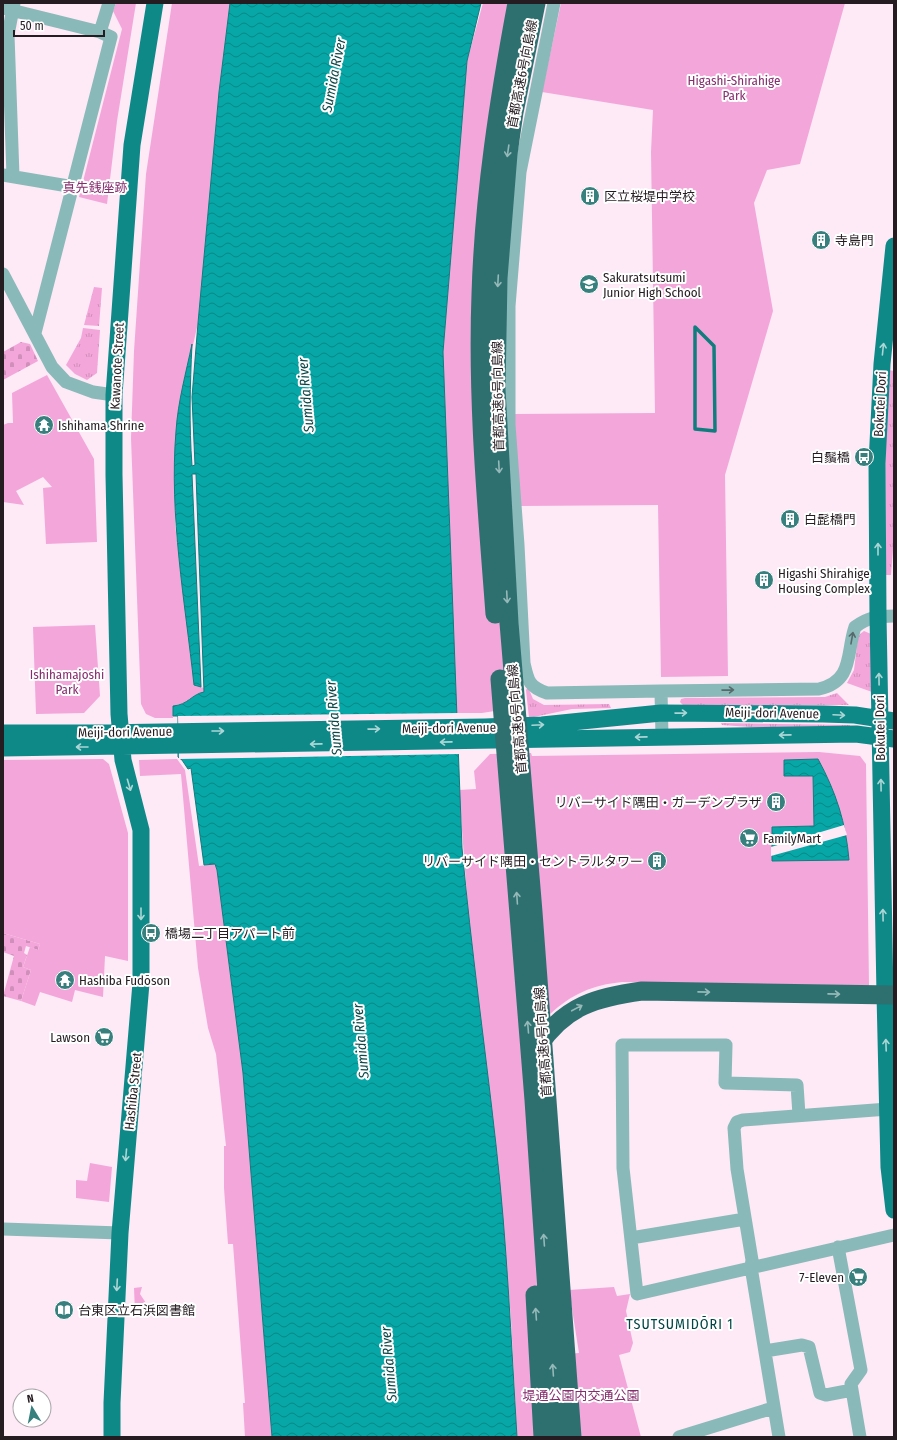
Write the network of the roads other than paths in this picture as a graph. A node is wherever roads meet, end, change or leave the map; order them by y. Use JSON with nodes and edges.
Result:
{"nodes":[{"id":1,"x":109,"y":3,"type":"edge"},
{"id":2,"x":155,"y":3,"type":"edge"},
{"id":3,"x":517,"y":3,"type":"edge"},
{"id":4,"x":523,"y":3,"type":"edge"},
{"id":5,"x":536,"y":3,"type":"edge"},
{"id":6,"x":554,"y":3,"type":"edge"},
{"id":7,"x":10,"y":7,"type":"edge"},
{"id":8,"x":550,"y":23,"type":"junction"},
{"id":9,"x":100,"y":32,"type":"junction"},
{"id":10,"x":8,"y":175,"type":"edge"},
{"id":11,"x":74,"y":187,"type":"junction"},
{"id":12,"x":894,"y":246,"type":"edge"},
{"id":13,"x":3,"y":274,"type":"edge"},
{"id":14,"x":35,"y":333,"type":"junction"},
{"id":15,"x":114,"y":395,"type":"junction"},
{"id":16,"x":886,"y":616,"type":"edge"},
{"id":17,"x":661,"y":692,"type":"junction"},
{"id":18,"x":661,"y":714,"type":"junction"},
{"id":19,"x":887,"y":720,"type":"edge"},
{"id":20,"x":3,"y":733,"type":"edge"},
{"id":21,"x":485,"y":734,"type":"junction"},
{"id":22,"x":662,"y":737,"type":"junction"},
{"id":23,"x":887,"y":737,"type":"edge"},
{"id":24,"x":121,"y":740,"type":"junction"},
{"id":25,"x":3,"y":748,"type":"edge"},
{"id":26,"x":890,"y":994,"type":"edge"},
{"id":27,"x":888,"y":1109,"type":"junction"},
{"id":28,"x":799,"y":1115,"type":"junction"},
{"id":29,"x":894,"y":1210,"type":"edge"},
{"id":30,"x":745,"y":1219,"type":"junction"},
{"id":31,"x":3,"y":1229,"type":"edge"},
{"id":32,"x":120,"y":1233,"type":"junction"},
{"id":33,"x":894,"y":1235,"type":"edge"},
{"id":34,"x":631,"y":1238,"type":"junction"},
{"id":35,"x":838,"y":1247,"type":"junction"},
{"id":36,"x":751,"y":1267,"type":"junction"},
{"id":37,"x":563,"y":1310,"type":"junction"},
{"id":38,"x":765,"y":1351,"type":"junction"},
{"id":39,"x":852,"y":1390,"type":"junction"},
{"id":40,"x":773,"y":1408,"type":"junction"},
{"id":41,"x":112,"y":1437,"type":"edge"},
{"id":42,"x":543,"y":1437,"type":"edge"},
{"id":43,"x":558,"y":1437,"type":"edge"},
{"id":44,"x":572,"y":1437,"type":"edge"},
{"id":45,"x":583,"y":1437,"type":"edge"},
{"id":46,"x":679,"y":1437,"type":"edge"},
{"id":47,"x":779,"y":1437,"type":"edge"},
{"id":48,"x":860,"y":1437,"type":"edge"}],
"edges":[{"from":1,"to":9,"type":"street"},
{"from":2,"to":15,"type":"main road","name":"Kawanote Street"},
{"from":43,"to":3,"type":"highway","name":"首都高速6号向島線","one_way":true},
{"from":4,"to":8,"type":"street"},
{"from":5,"to":37,"type":"highway","name":"首都高速6号向島線","one_way":true},
{"from":6,"to":8,"type":"street"},
{"from":7,"to":9,"type":"street"},
{"from":7,"to":10,"type":"street"},
{"from":8,"to":17,"type":"street"},
{"from":9,"to":11,"type":"street"},
{"from":10,"to":11,"type":"street"},
{"from":11,"to":14,"type":"street"},
{"from":16,"to":12,"type":"main road","name":"Bokutei Dori","one_way":true},
{"from":13,"to":14,"type":"street"},
{"from":14,"to":15,"type":"street"},
{"from":15,"to":24,"type":"main road","name":"Kawanote Street"},
{"from":17,"to":16,"type":"street","one_way":true},
{"from":19,"to":16,"type":"main road","name":"Bokutei Dori","one_way":true},
{"from":17,"to":18,"type":"street"},
{"from":18,"to":19,"type":"main road","name":"Meiji-dori Avenue","one_way":true},
{"from":21,"to":18,"type":"main road","name":"Meiji-dori Avenue","one_way":true},
{"from":18,"to":22,"type":"street"},
{"from":19,"to":23,"type":"main road","name":"Bokutei Dori"},
{"from":20,"to":24,"type":"main road","name":"Meiji-dori Avenue"},
{"from":22,"to":21,"type":"main road","name":"Meiji-dori Avenue","one_way":true},
{"from":21,"to":24,"type":"main road","name":"Meiji-dori Avenue"},
{"from":23,"to":22,"type":"main road","name":"Meiji-dori Avenue","one_way":true},
{"from":26,"to":23,"type":"main road","name":"Bokutei Dori","one_way":true},
{"from":24,"to":25,"type":"main road","name":"Meiji-dori Avenue","one_way":true},
{"from":24,"to":32,"type":"main road","name":"Hashiba Street","one_way":true},
{"from":27,"to":26,"type":"main road","name":"Bokutei Dori","one_way":true},
{"from":42,"to":26,"type":"highway","one_way":true},
{"from":27,"to":28,"type":"street"},
{"from":27,"to":29,"type":"main road","name":"Bokutei Dori"},
{"from":28,"to":30,"type":"street"},
{"from":28,"to":34,"type":"street"},
{"from":30,"to":34,"type":"street"},
{"from":30,"to":36,"type":"street"},
{"from":31,"to":32,"type":"street"},
{"from":32,"to":41,"type":"main road","name":"Hashiba Street","one_way":true},
{"from":33,"to":35,"type":"street"},
{"from":34,"to":36,"type":"street"},
{"from":35,"to":36,"type":"street"},
{"from":35,"to":39,"type":"street"},
{"from":36,"to":38,"type":"street"},
{"from":37,"to":44,"type":"highway","name":"首都高速6号向島線"},
{"from":37,"to":45,"type":"highway"},
{"from":38,"to":39,"type":"street"},
{"from":38,"to":40,"type":"street"},
{"from":39,"to":48,"type":"street"},
{"from":40,"to":46,"type":"street"},
{"from":40,"to":47,"type":"street"}]}
